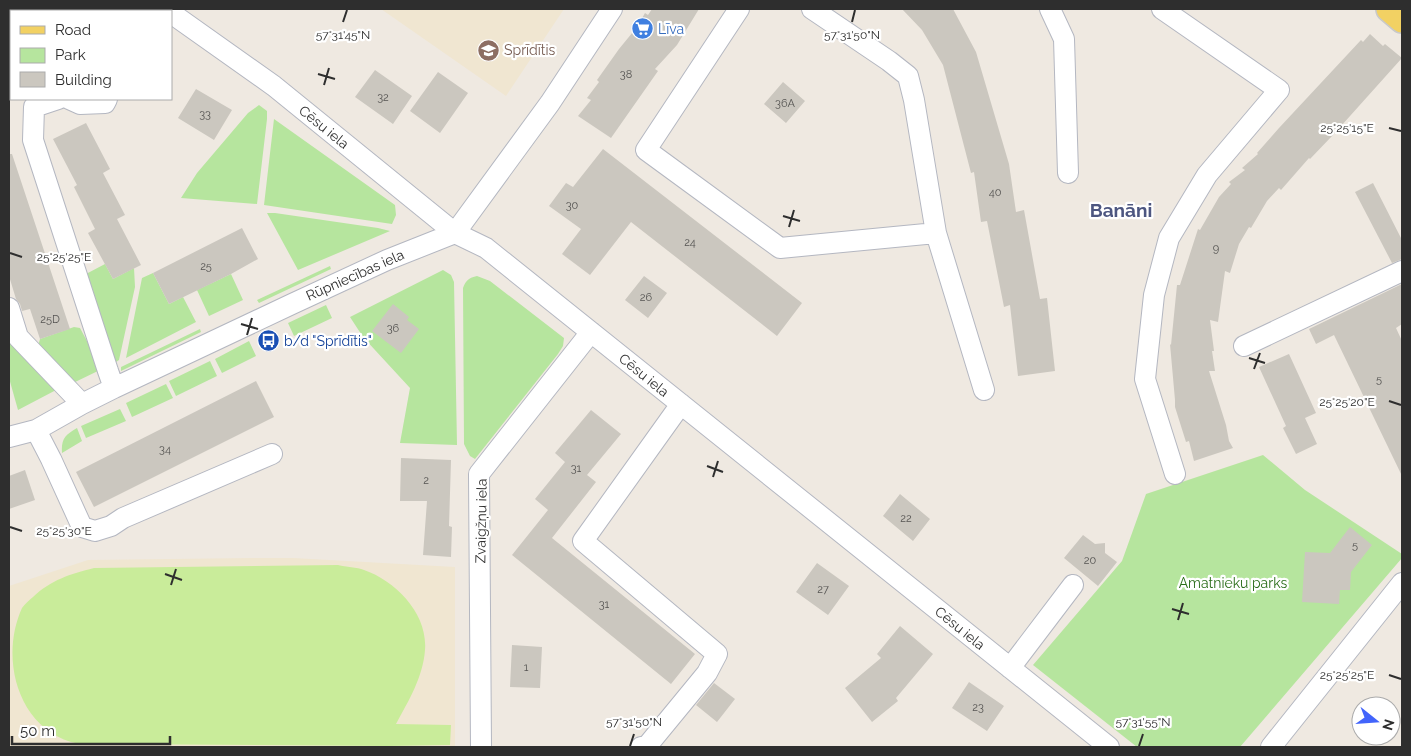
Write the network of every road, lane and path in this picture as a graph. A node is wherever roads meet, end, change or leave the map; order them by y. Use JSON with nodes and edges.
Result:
{"nodes":[{"id":1,"x":612,"y":9,"type":"edge"},
{"id":2,"x":739,"y":9,"type":"edge"},
{"id":3,"x":812,"y":9,"type":"edge"},
{"id":4,"x":1162,"y":9,"type":"edge"},
{"id":5,"x":1389,"y":9,"type":"edge"},
{"id":6,"x":1054,"y":11,"type":"edge"},
{"id":7,"x":172,"y":13,"type":"edge"},
{"id":8,"x":1402,"y":20,"type":"edge"},
{"id":9,"x":55,"y":100,"type":"edge"},
{"id":10,"x":71,"y":100,"type":"edge"},
{"id":11,"x":106,"y":100,"type":"edge"},
{"id":12,"x":1068,"y":174,"type":"dead end"},
{"id":13,"x":455,"y":233,"type":"junction"},
{"id":14,"x":936,"y":233,"type":"junction"},
{"id":15,"x":1402,"y":271,"type":"edge"},
{"id":16,"x":9,"y":308,"type":"edge"},
{"id":17,"x":591,"y":332,"type":"junction"},
{"id":18,"x":14,"y":339,"type":"edge"},
{"id":19,"x":1244,"y":346,"type":"dead end"},
{"id":20,"x":114,"y":388,"type":"junction"},
{"id":21,"x":984,"y":390,"type":"dead end"},
{"id":22,"x":82,"y":404,"type":"junction"},
{"id":23,"x":682,"y":404,"type":"junction"},
{"id":24,"x":36,"y":430,"type":"junction"},
{"id":25,"x":9,"y":437,"type":"edge"},
{"id":26,"x":272,"y":454,"type":"dead end"},
{"id":27,"x":1175,"y":474,"type":"dead end"},
{"id":28,"x":1402,"y":583,"type":"edge"},
{"id":29,"x":1073,"y":585,"type":"dead end"},
{"id":30,"x":1010,"y":668,"type":"junction"},
{"id":31,"x":481,"y":747,"type":"edge"},
{"id":32,"x":641,"y":747,"type":"edge"},
{"id":33,"x":1109,"y":747,"type":"edge"},
{"id":34,"x":1271,"y":747,"type":"edge"}],
"edges":[{"from":1,"to":13,"type":"street"},
{"from":2,"to":14,"type":"street"},
{"from":3,"to":14,"type":"street"},
{"from":4,"to":27,"type":"street"},
{"from":5,"to":8,"type":"main road"},
{"from":6,"to":12,"type":"street"},
{"from":7,"to":13,"type":"street","name":"Cēsu iela"},
{"from":9,"to":20,"type":"street"},
{"from":10,"to":11,"type":"street"},
{"from":13,"to":17,"type":"street","name":"Cēsu iela"},
{"from":13,"to":20,"type":"street","name":"Rūpniecības iela"},
{"from":14,"to":21,"type":"street"},
{"from":15,"to":19,"type":"street"},
{"from":16,"to":18,"type":"street"},
{"from":17,"to":23,"type":"street","name":"Cēsu iela"},
{"from":17,"to":31,"type":"street","name":"Zvaigžņu iela"},
{"from":18,"to":22,"type":"street"},
{"from":20,"to":22,"type":"street","name":"Rūpniecības iela"},
{"from":22,"to":24,"type":"street","name":"Rūpniecības iela"},
{"from":23,"to":30,"type":"street","name":"Cēsu iela"},
{"from":23,"to":32,"type":"street"},
{"from":24,"to":25,"type":"street","name":"Rūpniecības iela"},
{"from":24,"to":26,"type":"street"},
{"from":28,"to":34,"type":"street"},
{"from":29,"to":30,"type":"street"},
{"from":30,"to":33,"type":"street","name":"Cēsu iela"}]}
